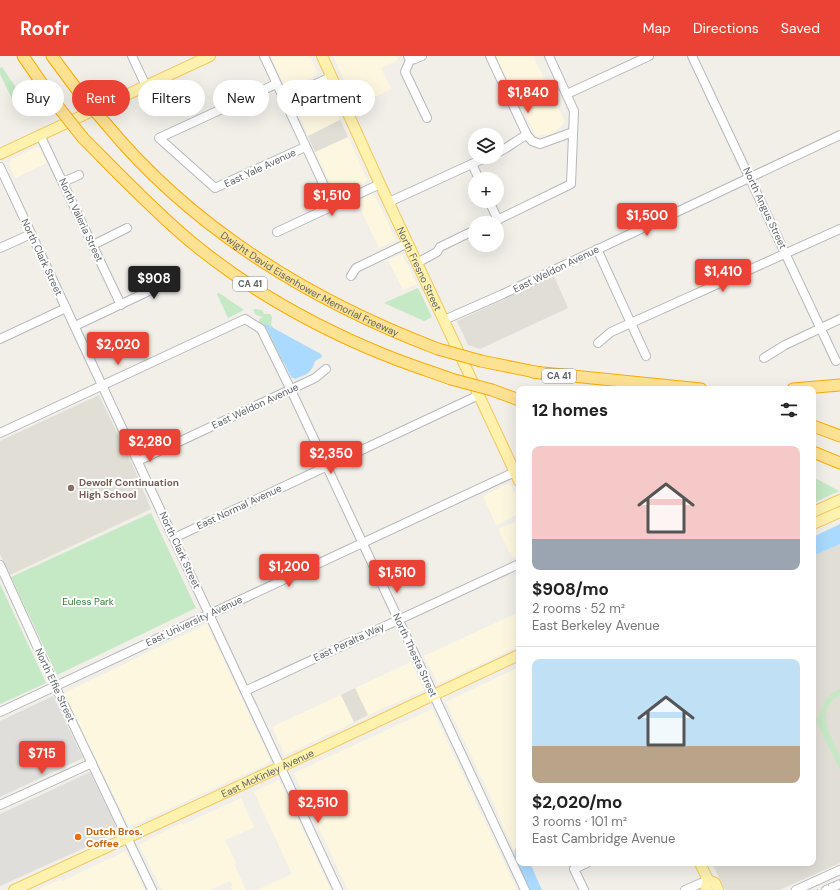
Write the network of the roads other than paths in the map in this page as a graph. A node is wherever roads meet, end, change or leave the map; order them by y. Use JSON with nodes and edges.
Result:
{"nodes":[{"id":1,"x":23,"y":56,"type":"edge"},
{"id":2,"x":52,"y":56,"type":"edge"},
{"id":3,"x":132,"y":56,"type":"edge"},
{"id":4,"x":210,"y":56,"type":"edge"},
{"id":5,"x":264,"y":56,"type":"edge"},
{"id":6,"x":322,"y":56,"type":"edge"},
{"id":7,"x":422,"y":56,"type":"edge"},
{"id":8,"x":490,"y":56,"type":"edge"},
{"id":9,"x":549,"y":56,"type":"edge"},
{"id":10,"x":649,"y":56,"type":"edge"},
{"id":11,"x":692,"y":56,"type":"edge"},
{"id":12,"x":409,"y":58,"type":"edge"},
{"id":13,"x":331,"y":77,"type":"junction"},
{"id":14,"x":143,"y":80,"type":"edge"},
{"id":15,"x":159,"y":80,"type":"edge"},
{"id":16,"x":324,"y":80,"type":"edge"},
{"id":17,"x":276,"y":84,"type":"joint"},
{"id":18,"x":138,"y":90,"type":"edge"},
{"id":19,"x":567,"y":94,"type":"junction"},
{"id":20,"x":291,"y":116,"type":"edge"},
{"id":21,"x":427,"y":118,"type":"dead end"},
{"id":22,"x":573,"y":132,"type":"junction"},
{"id":23,"x":40,"y":135,"type":"junction"},
{"id":24,"x":527,"y":135,"type":"junction"},
{"id":25,"x":840,"y":135,"type":"edge"},
{"id":26,"x":305,"y":147,"type":"junction"},
{"id":27,"x":504,"y":149,"type":"edge"},
{"id":28,"x":0,"y":154,"type":"edge"},
{"id":29,"x":472,"y":164,"type":"joint"},
{"id":30,"x":0,"y":168,"type":"edge"},
{"id":31,"x":476,"y":172,"type":"edge"},
{"id":32,"x":79,"y":175,"type":"dead end"},
{"id":33,"x":750,"y":178,"type":"junction"},
{"id":34,"x":63,"y":182,"type":"junction"},
{"id":35,"x":380,"y":184,"type":"junction"},
{"id":36,"x":389,"y":202,"type":"junction"},
{"id":37,"x":333,"y":205,"type":"junction"},
{"id":38,"x":504,"y":217,"type":"edge"},
{"id":39,"x":127,"y":228,"type":"dead end"},
{"id":40,"x":840,"y":229,"type":"edge"},
{"id":41,"x":277,"y":232,"type":"dead end"},
{"id":42,"x":468,"y":233,"type":"edge"},
{"id":43,"x":31,"y":234,"type":"junction"},
{"id":44,"x":408,"y":243,"type":"junction"},
{"id":45,"x":93,"y":245,"type":"junction"},
{"id":46,"x":0,"y":248,"type":"edge"},
{"id":47,"x":597,"y":250,"type":"junction"},
{"id":48,"x":786,"y":253,"type":"junction"},
{"id":49,"x":417,"y":263,"type":"junction"},
{"id":50,"x":173,"y":276,"type":"dead end"},
{"id":51,"x":351,"y":276,"type":"dead end"},
{"id":52,"x":121,"y":305,"type":"junction"},
{"id":53,"x":66,"y":308,"type":"junction"},
{"id":54,"x":840,"y":319,"type":"edge"},
{"id":55,"x":444,"y":320,"type":"junction"},
{"id":56,"x":631,"y":324,"type":"junction"},
{"id":57,"x":75,"y":326,"type":"junction"},
{"id":58,"x":821,"y":328,"type":"junction"},
{"id":59,"x":0,"y":339,"type":"edge"},
{"id":60,"x":598,"y":343,"type":"dead end"},
{"id":61,"x":646,"y":356,"type":"dead end"},
{"id":62,"x":764,"y":358,"type":"dead end"},
{"id":63,"x":836,"y":361,"type":"dead end"},
{"id":64,"x":326,"y":369,"type":"dead end"},
{"id":65,"x":533,"y":372,"type":"junction"},
{"id":66,"x":102,"y":384,"type":"junction"},
{"id":67,"x":840,"y":385,"type":"edge"},
{"id":68,"x":619,"y":386,"type":"edge"},
{"id":69,"x":671,"y":386,"type":"edge"},
{"id":70,"x":816,"y":387,"type":"edge"},
{"id":71,"x":291,"y":390,"type":"junction"},
{"id":72,"x":492,"y":390,"type":"junction"},
{"id":73,"x":516,"y":394,"type":"edge"},
{"id":74,"x":479,"y":395,"type":"junction"},
{"id":75,"x":516,"y":399,"type":"edge"},
{"id":76,"x":816,"y":427,"type":"edge"},
{"id":77,"x":0,"y":433,"type":"edge"},
{"id":78,"x":840,"y":436,"type":"edge"},
{"id":79,"x":816,"y":453,"type":"edge"},
{"id":80,"x":138,"y":461,"type":"junction"},
{"id":81,"x":816,"y":461,"type":"edge"},
{"id":82,"x":840,"y":463,"type":"edge"},
{"id":83,"x":327,"y":466,"type":"junction"},
{"id":84,"x":840,"y":467,"type":"edge"},
{"id":85,"x":516,"y":469,"type":"edge"},
{"id":86,"x":516,"y":471,"type":"edge"},
{"id":87,"x":840,"y":500,"type":"edge"},
{"id":88,"x":816,"y":511,"type":"edge"},
{"id":89,"x":840,"y":512,"type":"edge"},
{"id":90,"x":816,"y":523,"type":"edge"},
{"id":91,"x":174,"y":538,"type":"junction"},
{"id":92,"x":362,"y":542,"type":"junction"},
{"id":93,"x":0,"y":565,"type":"edge"},
{"id":94,"x":516,"y":565,"type":"edge"},
{"id":95,"x":209,"y":614,"type":"junction"},
{"id":96,"x":398,"y":619,"type":"junction"},
{"id":97,"x":516,"y":656,"type":"edge"},
{"id":98,"x":55,"y":686,"type":"junction"},
{"id":99,"x":245,"y":691,"type":"junction"},
{"id":100,"x":434,"y":695,"type":"junction"},
{"id":101,"x":0,"y":712,"type":"edge"},
{"id":102,"x":92,"y":763,"type":"junction"},
{"id":103,"x":281,"y":767,"type":"junction"},
{"id":104,"x":0,"y":805,"type":"edge"},
{"id":105,"x":128,"y":838,"type":"junction"},
{"id":106,"x":580,"y":866,"type":"edge"},
{"id":107,"x":701,"y":866,"type":"edge"},
{"id":108,"x":840,"y":870,"type":"edge"},
{"id":109,"x":840,"y":884,"type":"edge"},
{"id":110,"x":707,"y":887,"type":"edge"},
{"id":111,"x":14,"y":890,"type":"edge"},
{"id":112,"x":152,"y":890,"type":"edge"},
{"id":113,"x":338,"y":890,"type":"edge"},
{"id":114,"x":525,"y":890,"type":"edge"},
{"id":115,"x":584,"y":890,"type":"edge"},
{"id":116,"x":685,"y":890,"type":"edge"},
{"id":117,"x":718,"y":890,"type":"edge"},
{"id":118,"x":796,"y":890,"type":"edge"},
{"id":119,"x":826,"y":890,"type":"edge"}],
"edges":[{"from":1,"to":72,"type":"highway","number":"CA 41","bridge":true},
{"from":2,"to":65,"type":"highway","name":"Dwight David Eisenhower Memorial Freeway","number":"CA 41","bridge":true},
{"from":3,"to":14,"type":"street"},
{"from":4,"to":15,"type":"main road"},
{"from":5,"to":17,"type":"street"},
{"from":6,"to":13,"type":"main road","name":"North Fresno Street"},
{"from":7,"to":12,"type":"street"},
{"from":8,"to":24,"type":"street"},
{"from":9,"to":19,"type":"street"},
{"from":10,"to":19,"type":"street"},
{"from":11,"to":33,"type":"street","name":"North Angus Street"},
{"from":12,"to":21,"type":"street"},
{"from":13,"to":16,"type":"street"},
{"from":13,"to":35,"type":"main road","name":"North Fresno Street"},
{"from":17,"to":26,"type":"street","name":"East Yale Avenue"},
{"from":18,"to":23,"type":"main road"},
{"from":19,"to":22,"type":"street"},
{"from":20,"to":26,"type":"street"},
{"from":22,"to":24,"type":"street"},
{"from":22,"to":38,"type":"street"},
{"from":23,"to":28,"type":"main road"},
{"from":23,"to":34,"type":"street","name":"North Valeria Street"},
{"from":24,"to":27,"type":"street"},
{"from":25,"to":33,"type":"street","name":"East Weldon Avenue"},
{"from":26,"to":37,"type":"street"},
{"from":29,"to":31,"type":"street"},
{"from":29,"to":36,"type":"street"},
{"from":30,"to":43,"type":"street","name":"North Clark Street"},
{"from":32,"to":34,"type":"street"},
{"from":33,"to":47,"type":"street","name":"East Weldon Avenue"},
{"from":33,"to":48,"type":"street","name":"North Angus Street"},
{"from":34,"to":45,"type":"street","name":"North Valeria Street"},
{"from":35,"to":36,"type":"main road","name":"North Fresno Street"},
{"from":35,"to":37,"type":"street"},
{"from":36,"to":44,"type":"main road","name":"North Fresno Street"},
{"from":37,"to":41,"type":"street"},
{"from":39,"to":45,"type":"street"},
{"from":40,"to":48,"type":"street"},
{"from":42,"to":49,"type":"street"},
{"from":43,"to":46,"type":"street"},
{"from":43,"to":53,"type":"street","name":"North Clark Street"},
{"from":44,"to":49,"type":"main road","name":"North Fresno Street"},
{"from":44,"to":51,"type":"street"},
{"from":45,"to":52,"type":"street","name":"North Valeria Street"},
{"from":47,"to":55,"type":"street","name":"East Weldon Avenue"},
{"from":47,"to":56,"type":"street"},
{"from":48,"to":56,"type":"street"},
{"from":48,"to":58,"type":"street","name":"North Angus Street"},
{"from":49,"to":55,"type":"main road","name":"North Fresno Street"},
{"from":50,"to":52,"type":"street"},
{"from":52,"to":57,"type":"street"},
{"from":53,"to":57,"type":"street","name":"North Clark Street"},
{"from":53,"to":59,"type":"street"},
{"from":54,"to":58,"type":"street"},
{"from":55,"to":74,"type":"main road","name":"North Fresno Street"},
{"from":56,"to":60,"type":"street"},
{"from":56,"to":61,"type":"street"},
{"from":57,"to":66,"type":"street","name":"North Clark Street"},
{"from":58,"to":62,"type":"street"},
{"from":58,"to":63,"type":"street","name":"North Angus Street"},
{"from":64,"to":71,"type":"street","name":"East Weldon Avenue"},
{"from":65,"to":68,"type":"highway","name":"Dwight David Eisenhower Memorial Freeway","number":"CA 41"},
{"from":65,"to":69,"type":"highway"},
{"from":66,"to":71,"type":"street","name":"North Thesta Street"},
{"from":66,"to":77,"type":"street"},
{"from":66,"to":80,"type":"street","name":"North Clark Street"},
{"from":67,"to":70,"type":"highway"},
{"from":71,"to":80,"type":"street","name":"East Weldon Avenue"},
{"from":71,"to":83,"type":"street","name":"North Thesta Street"},
{"from":72,"to":73,"type":"highway","number":"CA 41"},
{"from":72,"to":75,"type":"highway"},
{"from":74,"to":83,"type":"street","name":"East Normal Avenue"},
{"from":74,"to":85,"type":"main road","name":"North Fresno Street"},
{"from":76,"to":78,"type":"highway"},
{"from":79,"to":82,"type":"highway"},
{"from":80,"to":91,"type":"street","name":"North Clark Street"},
{"from":81,"to":84,"type":"highway"},
{"from":83,"to":91,"type":"street","name":"East Normal Avenue"},
{"from":83,"to":92,"type":"street","name":"North Thesta Street"},
{"from":86,"to":92,"type":"street","name":"East University Avenue"},
{"from":87,"to":88,"type":"main road"},
{"from":89,"to":90,"type":"main road"},
{"from":91,"to":95,"type":"street","name":"North Clark Street"},
{"from":92,"to":95,"type":"street","name":"East University Avenue"},
{"from":92,"to":96,"type":"street","name":"North Thesta Street"},
{"from":93,"to":98,"type":"street","name":"North Effie Street"},
{"from":94,"to":96,"type":"street","name":"East Peralta Way"},
{"from":95,"to":98,"type":"street","name":"East University Avenue"},
{"from":95,"to":99,"type":"street","name":"North Clark Street"},
{"from":96,"to":99,"type":"street","name":"East Peralta Way"},
{"from":96,"to":100,"type":"street","name":"North Thesta Street"},
{"from":97,"to":100,"type":"main road","name":"East McKinley Avenue"},
{"from":98,"to":101,"type":"street","name":"East University Avenue"},
{"from":98,"to":102,"type":"street","name":"North Effie Street"},
{"from":99,"to":103,"type":"street","name":"North Clark Street"},
{"from":100,"to":103,"type":"main road","name":"East McKinley Avenue"},
{"from":100,"to":114,"type":"street","name":"North Thesta Street"},
{"from":102,"to":104,"type":"street"},
{"from":102,"to":105,"type":"street","name":"North Effie Street"},
{"from":103,"to":105,"type":"main road","name":"East McKinley Avenue"},
{"from":103,"to":113,"type":"street","name":"North Clark Street"},
{"from":105,"to":111,"type":"main road","name":"East McKinley Avenue"},
{"from":105,"to":112,"type":"street","name":"North Effie Street"},
{"from":106,"to":115,"type":"street"},
{"from":107,"to":110,"type":"main road"},
{"from":108,"to":118,"type":"street"},
{"from":109,"to":119,"type":"street"},
{"from":110,"to":116,"type":"street"},
{"from":110,"to":117,"type":"main road"}]}
